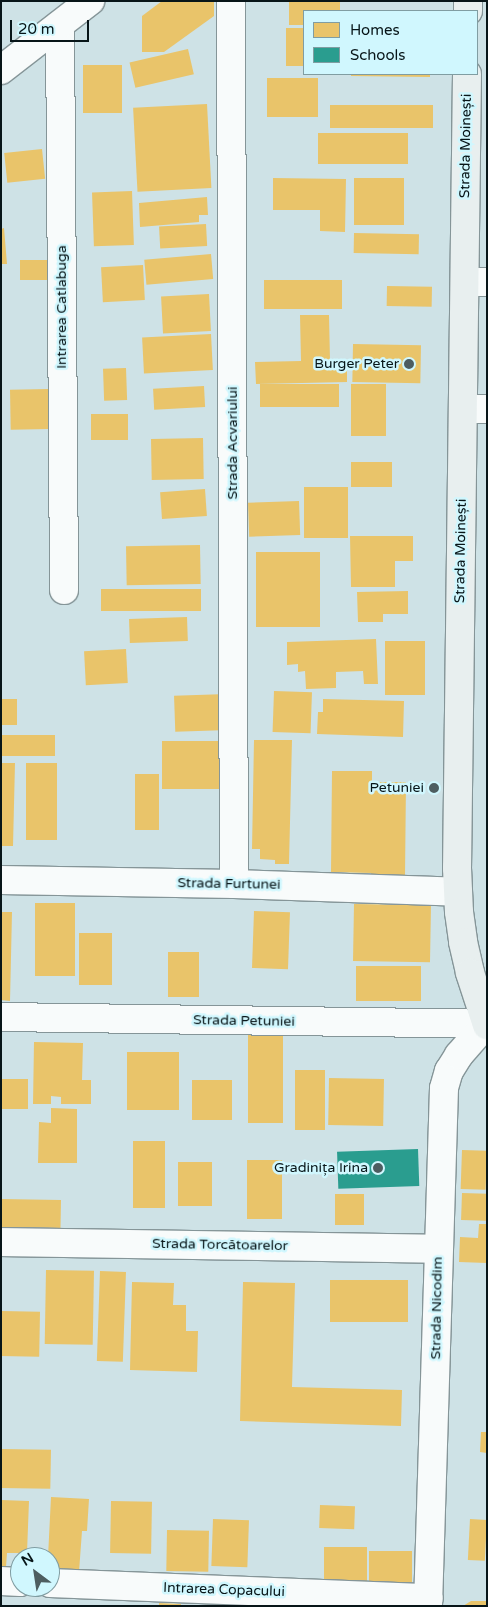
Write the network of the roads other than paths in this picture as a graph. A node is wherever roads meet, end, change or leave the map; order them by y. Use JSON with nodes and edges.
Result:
{"nodes":[{"id":1,"x":90,"y":1,"type":"edge"},
{"id":2,"x":231,"y":1,"type":"edge"},
{"id":3,"x":60,"y":25,"type":"junction"},
{"id":4,"x":1,"y":70,"type":"edge"},
{"id":5,"x":468,"y":75,"type":"edge"},
{"id":6,"x":476,"y":282,"type":"edge"},
{"id":7,"x":475,"y":409,"type":"edge"},
{"id":8,"x":64,"y":590,"type":"dead end"},
{"id":9,"x":1,"y":880,"type":"edge"},
{"id":10,"x":234,"y":884,"type":"junction"},
{"id":11,"x":458,"y":892,"type":"junction"},
{"id":12,"x":1,"y":1017,"type":"edge"},
{"id":13,"x":486,"y":1025,"type":"edge"},
{"id":14,"x":1,"y":1242,"type":"edge"},
{"id":15,"x":438,"y":1249,"type":"junction"},
{"id":16,"x":60,"y":1584,"type":"edge"},
{"id":17,"x":428,"y":1602,"type":"edge"}],
"edges":[{"from":1,"to":3,"type":"street"},
{"from":2,"to":10,"type":"street","name":"Strada Acvariului"},
{"from":3,"to":4,"type":"street"},
{"from":3,"to":8,"type":"street","name":"Intrarea Catlabuga"},
{"from":5,"to":6,"type":"main road","name":"Strada Moinești"},
{"from":6,"to":7,"type":"main road","name":"Strada Moinești"},
{"from":7,"to":11,"type":"main road","name":"Strada Moinești"},
{"from":9,"to":10,"type":"street","name":"Strada Furtunei"},
{"from":10,"to":11,"type":"street","name":"Strada Furtunei"},
{"from":11,"to":13,"type":"main road","name":"Strada Moinești"},
{"from":12,"to":13,"type":"street","name":"Strada Petuniei"},
{"from":13,"to":15,"type":"street","name":"Strada Nicodim"},
{"from":14,"to":15,"type":"street","name":"Strada Torcătoarelor"},
{"from":15,"to":17,"type":"street","name":"Strada Nicodim"},
{"from":16,"to":17,"type":"street","name":"Intrarea Copacului"}]}
